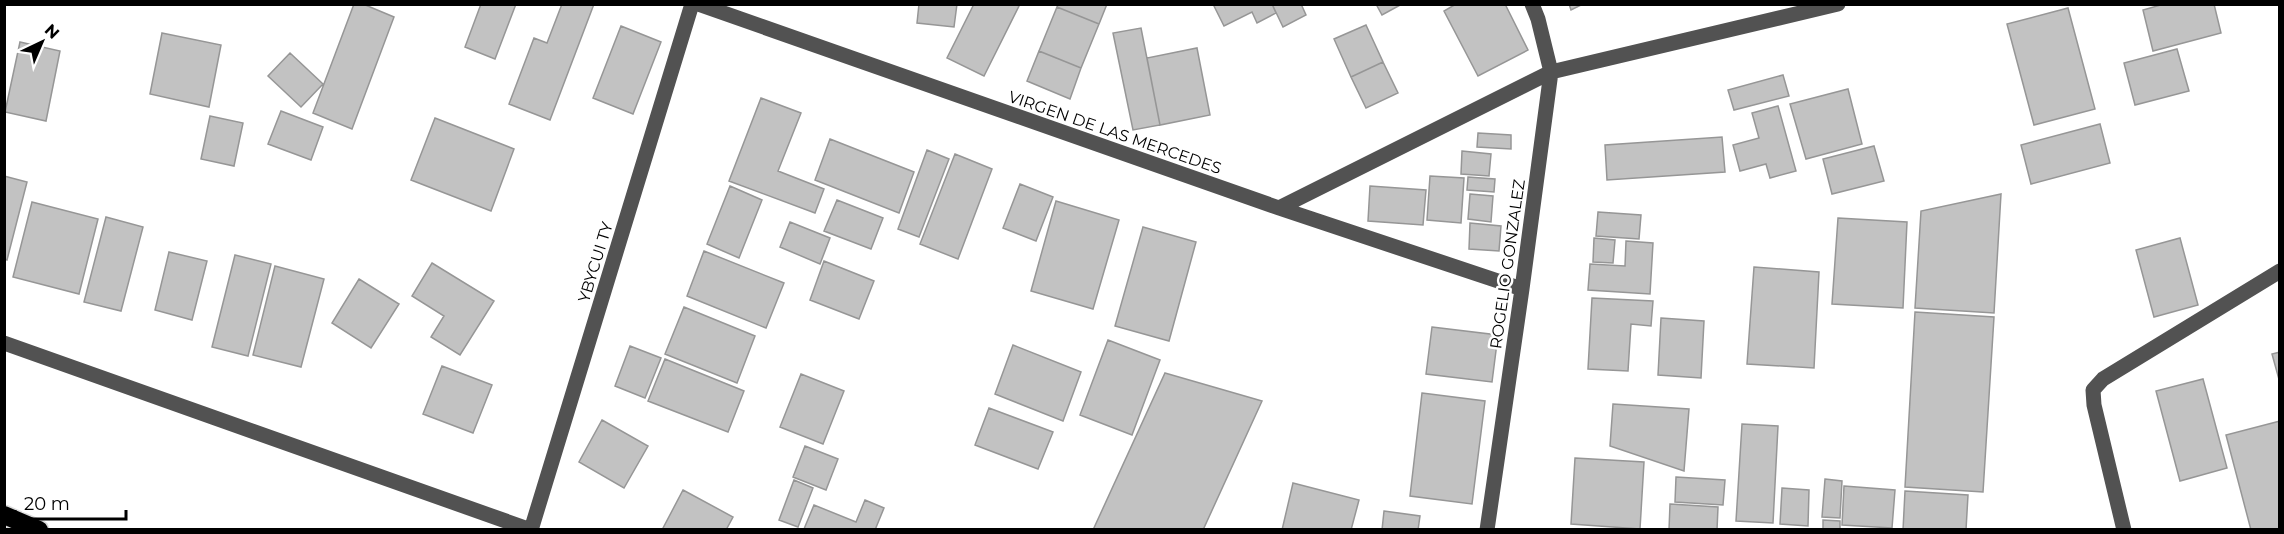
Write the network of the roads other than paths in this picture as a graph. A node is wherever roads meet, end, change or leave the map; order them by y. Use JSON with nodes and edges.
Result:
{"nodes":[{"id":1,"x":693,"y":4,"type":"edge"},
{"id":2,"x":698,"y":4,"type":"edge"},
{"id":3,"x":1532,"y":4,"type":"edge"},
{"id":4,"x":1838,"y":4,"type":"edge"},
{"id":5,"x":1551,"y":72,"type":"junction"},
{"id":6,"x":1279,"y":208,"type":"junction"},
{"id":7,"x":2280,"y":271,"type":"edge"},
{"id":8,"x":1522,"y":289,"type":"junction"},
{"id":9,"x":4,"y":343,"type":"edge"},
{"id":10,"x":4,"y":515,"type":"edge"},
{"id":11,"x":531,"y":529,"type":"edge"},
{"id":12,"x":39,"y":530,"type":"edge"},
{"id":13,"x":1487,"y":530,"type":"edge"},
{"id":14,"x":2124,"y":530,"type":"edge"}],
"edges":[{"from":1,"to":11,"type":"street","name":"YBYCUI TY"},
{"from":2,"to":6,"type":"street","name":"VIRGEN DE LAS MERCEDES"},
{"from":3,"to":5,"type":"street","name":"ROGELIO GONZALEZ"},
{"from":4,"to":5,"type":"street"},
{"from":5,"to":6,"type":"street"},
{"from":5,"to":8,"type":"street","name":"ROGELIO GONZALEZ"},
{"from":6,"to":8,"type":"street","name":"VIRGEN DE LAS MERCEDES"},
{"from":7,"to":14,"type":"street"},
{"from":8,"to":13,"type":"street","name":"ROGELIO GONZALEZ"},
{"from":9,"to":11,"type":"street"},
{"from":10,"to":12,"type":"highway"}]}
